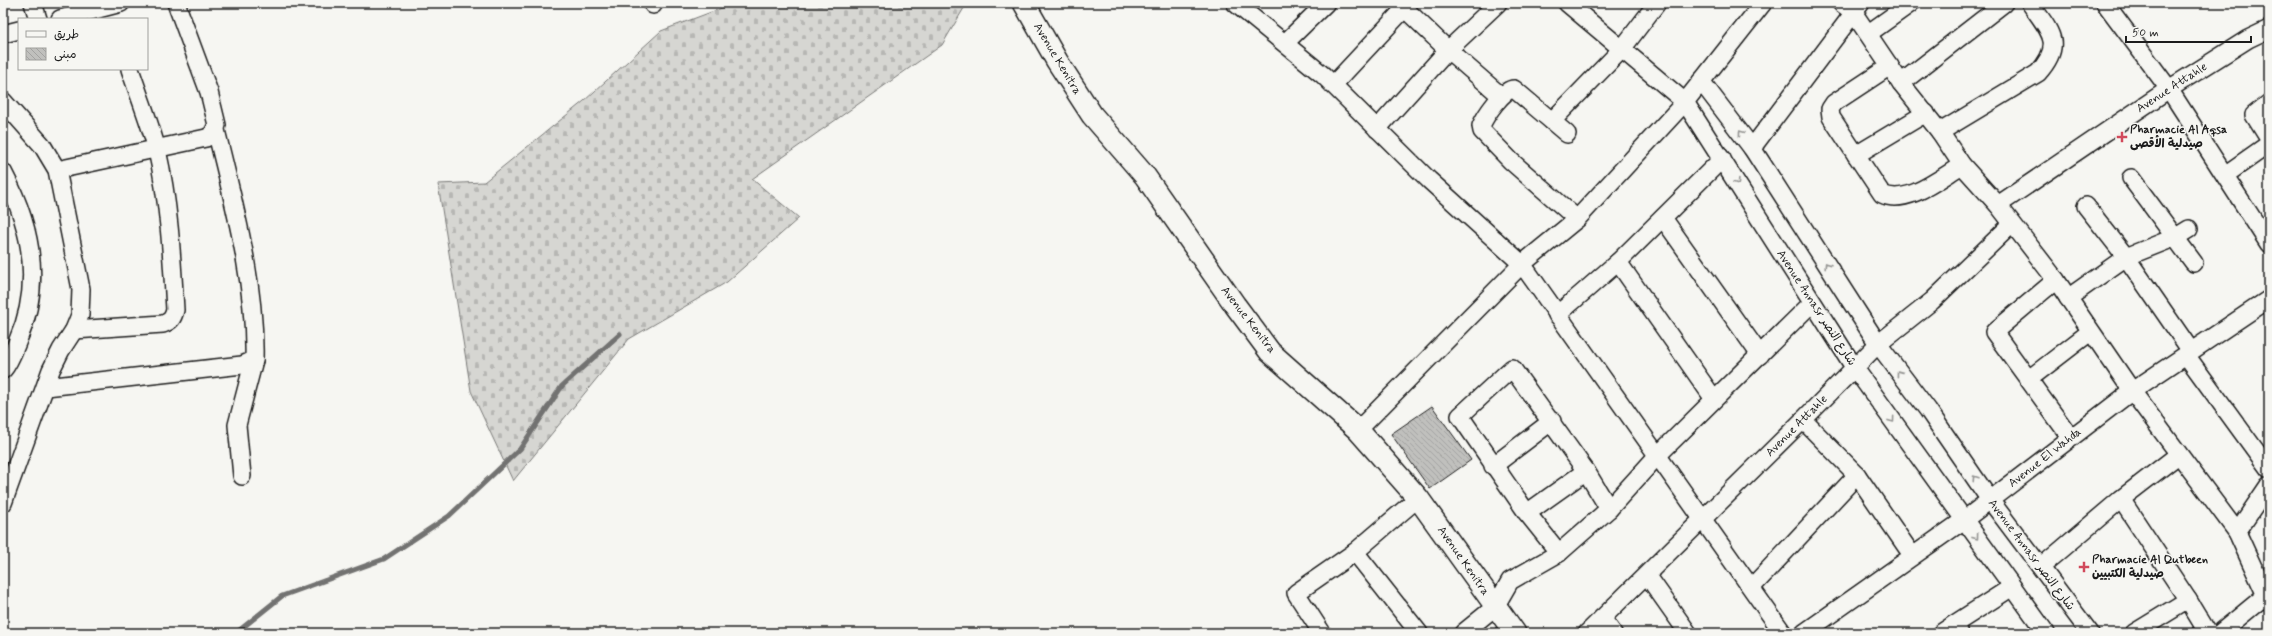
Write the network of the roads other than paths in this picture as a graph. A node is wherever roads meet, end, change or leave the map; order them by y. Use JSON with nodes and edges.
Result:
{"nodes":[{"id":1,"x":33,"y":3,"type":"edge"},
{"id":2,"x":176,"y":3,"type":"edge"},
{"id":3,"x":1024,"y":3,"type":"edge"},
{"id":4,"x":1235,"y":3,"type":"edge"},
{"id":5,"x":1326,"y":3,"type":"edge"},
{"id":6,"x":1498,"y":3,"type":"edge"},
{"id":7,"x":1567,"y":3,"type":"edge"},
{"id":8,"x":1657,"y":3,"type":"edge"},
{"id":9,"x":1764,"y":3,"type":"edge"},
{"id":10,"x":1911,"y":3,"type":"edge"},
{"id":11,"x":2004,"y":3,"type":"edge"},
{"id":12,"x":2030,"y":3,"type":"edge"},
{"id":13,"x":2105,"y":3,"type":"edge"},
{"id":14,"x":1401,"y":6,"type":"edge"},
{"id":15,"x":1852,"y":6,"type":"edge"},
{"id":16,"x":113,"y":8,"type":"edge"},
{"id":17,"x":38,"y":18,"type":"edge"},
{"id":18,"x":65,"y":18,"type":"edge"},
{"id":19,"x":2269,"y":29,"type":"edge"},
{"id":20,"x":18,"y":30,"type":"edge"},
{"id":21,"x":1869,"y":33,"type":"junction"},
{"id":22,"x":3,"y":34,"type":"edge"},
{"id":23,"x":1285,"y":43,"type":"junction"},
{"id":24,"x":1622,"y":49,"type":"junction"},
{"id":25,"x":1448,"y":50,"type":"junction"},
{"id":26,"x":1890,"y":66,"type":"junction"},
{"id":27,"x":130,"y":70,"type":"edge"},
{"id":28,"x":1701,"y":81,"type":"junction"},
{"id":29,"x":1901,"y":83,"type":"junction"},
{"id":30,"x":1333,"y":85,"type":"junction"},
{"id":31,"x":2169,"y":89,"type":"junction"},
{"id":32,"x":1501,"y":96,"type":"junction"},
{"id":33,"x":3,"y":101,"type":"edge"},
{"id":34,"x":1685,"y":102,"type":"junction"},
{"id":35,"x":2269,"y":103,"type":"edge"},
{"id":36,"x":1926,"y":113,"type":"junction"},
{"id":37,"x":1552,"y":120,"type":"junction"},
{"id":38,"x":1377,"y":129,"type":"junction"},
{"id":39,"x":216,"y":130,"type":"junction"},
{"id":40,"x":1940,"y":132,"type":"junction"},
{"id":41,"x":1567,"y":134,"type":"dead end"},
{"id":42,"x":2269,"y":140,"type":"edge"},
{"id":43,"x":2269,"y":144,"type":"edge"},
{"id":44,"x":1752,"y":148,"type":"junction"},
{"id":45,"x":157,"y":149,"type":"junction"},
{"id":46,"x":1856,"y":155,"type":"junction"},
{"id":47,"x":1722,"y":159,"type":"junction"},
{"id":48,"x":1962,"y":165,"type":"junction"},
{"id":49,"x":57,"y":170,"type":"junction"},
{"id":50,"x":3,"y":172,"type":"edge"},
{"id":51,"x":2225,"y":175,"type":"junction"},
{"id":52,"x":2131,"y":178,"type":"dead end"},
{"id":53,"x":1998,"y":205,"type":"junction"},
{"id":54,"x":2086,"y":206,"type":"dead end"},
{"id":55,"x":1663,"y":218,"type":"junction"},
{"id":56,"x":1577,"y":219,"type":"junction"},
{"id":57,"x":2012,"y":224,"type":"junction"},
{"id":58,"x":2183,"y":233,"type":"junction"},
{"id":59,"x":2269,"y":244,"type":"edge"},
{"id":60,"x":2126,"y":257,"type":"junction"},
{"id":61,"x":1618,"y":262,"type":"junction"},
{"id":62,"x":2194,"y":263,"type":"dead end"},
{"id":63,"x":1522,"y":264,"type":"junction"},
{"id":64,"x":2056,"y":280,"type":"junction"},
{"id":65,"x":2068,"y":298,"type":"junction"},
{"id":66,"x":2269,"y":299,"type":"edge"},
{"id":67,"x":1812,"y":303,"type":"junction"},
{"id":68,"x":1557,"y":315,"type":"junction"},
{"id":69,"x":74,"y":330,"type":"junction"},
{"id":70,"x":2090,"y":332,"type":"junction"},
{"id":71,"x":1878,"y":344,"type":"junction"},
{"id":72,"x":2188,"y":353,"type":"junction"},
{"id":73,"x":1760,"y":355,"type":"junction"},
{"id":74,"x":254,"y":360,"type":"junction"},
{"id":75,"x":4,"y":367,"type":"edge"},
{"id":76,"x":1854,"y":367,"type":"junction"},
{"id":77,"x":2029,"y":379,"type":"junction"},
{"id":78,"x":46,"y":387,"type":"junction"},
{"id":79,"x":2132,"y":392,"type":"junction"},
{"id":80,"x":1714,"y":399,"type":"junction"},
{"id":81,"x":1552,"y":420,"type":"junction"},
{"id":82,"x":1804,"y":420,"type":"junction"},
{"id":83,"x":1358,"y":430,"type":"junction"},
{"id":84,"x":2071,"y":438,"type":"junction"},
{"id":85,"x":1658,"y":454,"type":"junction"},
{"id":86,"x":2178,"y":455,"type":"junction"},
{"id":87,"x":1493,"y":466,"type":"junction"},
{"id":88,"x":2269,"y":469,"type":"edge"},
{"id":89,"x":1586,"y":470,"type":"junction"},
{"id":90,"x":1857,"y":475,"type":"junction"},
{"id":91,"x":242,"y":476,"type":"dead end"},
{"id":92,"x":2269,"y":485,"type":"edge"},
{"id":93,"x":1418,"y":498,"type":"junction"},
{"id":94,"x":2121,"y":499,"type":"junction"},
{"id":95,"x":1990,"y":500,"type":"junction"},
{"id":96,"x":3,"y":503,"type":"edge"},
{"id":97,"x":1609,"y":509,"type":"junction"},
{"id":98,"x":1527,"y":513,"type":"junction"},
{"id":99,"x":1703,"y":520,"type":"junction"},
{"id":100,"x":1964,"y":520,"type":"junction"},
{"id":101,"x":2236,"y":532,"type":"junction"},
{"id":102,"x":1355,"y":552,"type":"junction"},
{"id":103,"x":1559,"y":553,"type":"junction"},
{"id":104,"x":1912,"y":555,"type":"junction"},
{"id":105,"x":2041,"y":567,"type":"junction"},
{"id":106,"x":1647,"y":575,"type":"junction"},
{"id":107,"x":1752,"y":587,"type":"junction"},
{"id":108,"x":2012,"y":587,"type":"junction"},
{"id":109,"x":2268,"y":596,"type":"edge"},
{"id":110,"x":2188,"y":600,"type":"junction"},
{"id":111,"x":1495,"y":607,"type":"junction"},
{"id":112,"x":1602,"y":618,"type":"junction"},
{"id":113,"x":1951,"y":630,"type":"edge"},
{"id":114,"x":1322,"y":633,"type":"edge"},
{"id":115,"x":1419,"y":633,"type":"edge"},
{"id":116,"x":1463,"y":633,"type":"edge"},
{"id":117,"x":1515,"y":633,"type":"edge"},
{"id":118,"x":1587,"y":633,"type":"edge"},
{"id":119,"x":1613,"y":633,"type":"edge"},
{"id":120,"x":1688,"y":633,"type":"edge"},
{"id":121,"x":1783,"y":633,"type":"edge"},
{"id":122,"x":1804,"y":633,"type":"edge"},
{"id":123,"x":2046,"y":633,"type":"edge"},
{"id":124,"x":2090,"y":633,"type":"edge"},
{"id":125,"x":2134,"y":633,"type":"edge"},
{"id":126,"x":2208,"y":633,"type":"edge"},
{"id":127,"x":2220,"y":633,"type":"edge"}],
"edges":[{"from":1,"to":17,"type":"street"},
{"from":2,"to":39,"type":"street"},
{"from":3,"to":83,"type":"street","name":"Avenue Kenitra"},
{"from":4,"to":23,"type":"street"},
{"from":5,"to":23,"type":"street"},
{"from":6,"to":25,"type":"street"},
{"from":7,"to":24,"type":"street","name":"Avenue Annasr شارع النصر"},
{"from":8,"to":24,"type":"street"},
{"from":9,"to":28,"type":"street"},
{"from":10,"to":21,"type":"street"},
{"from":11,"to":29,"type":"street"},
{"from":12,"to":40,"type":"street"},
{"from":13,"to":31,"type":"street"},
{"from":14,"to":25,"type":"street"},
{"from":14,"to":30,"type":"street"},
{"from":15,"to":21,"type":"street"},
{"from":15,"to":44,"type":"street"},
{"from":16,"to":18,"type":"street"},
{"from":19,"to":31,"type":"street","name":"Avenue Attahle"},
{"from":20,"to":22,"type":"street"},
{"from":21,"to":26,"type":"street"},
{"from":23,"to":30,"type":"street"},
{"from":24,"to":34,"type":"street","name":"Avenue Annasr شارع النصر"},
{"from":24,"to":37,"type":"street"},
{"from":25,"to":32,"type":"street"},
{"from":25,"to":38,"type":"street"},
{"from":26,"to":29,"type":"street"},
{"from":26,"to":46,"type":"street"},
{"from":27,"to":45,"type":"street"},
{"from":28,"to":34,"type":"street"},
{"from":44,"to":28,"type":"street","name":"Avenue Annasr شارع النصر","one_way":true},
{"from":29,"to":36,"type":"street"},
{"from":30,"to":38,"type":"street"},
{"from":31,"to":51,"type":"street"},
{"from":31,"to":53,"type":"street","name":"Avenue Attahle"},
{"from":32,"to":37,"type":"street"},
{"from":32,"to":56,"type":"street"},
{"from":33,"to":49,"type":"street"},
{"from":34,"to":47,"type":"street","name":"Avenue Annasr شارع النصر"},
{"from":34,"to":56,"type":"street"},
{"from":35,"to":42,"type":"street"},
{"from":36,"to":40,"type":"street"},
{"from":36,"to":46,"type":"street"},
{"from":37,"to":41,"type":"street"},
{"from":38,"to":63,"type":"street"},
{"from":39,"to":45,"type":"street"},
{"from":39,"to":74,"type":"street"},
{"from":40,"to":48,"type":"street"},
{"from":43,"to":51,"type":"street"},
{"from":71,"to":44,"type":"street","name":"Avenue Annasr شارع النصر","one_way":true},
{"from":45,"to":49,"type":"street"},
{"from":45,"to":69,"type":"street"},
{"from":46,"to":48,"type":"street"},
{"from":47,"to":55,"type":"street"},
{"from":47,"to":67,"type":"street","name":"Avenue Annasr شارع النصر","one_way":true},
{"from":48,"to":53,"type":"street"},
{"from":49,"to":69,"type":"street"},
{"from":50,"to":75,"type":"street"},
{"from":51,"to":59,"type":"street"},
{"from":52,"to":58,"type":"street"},
{"from":53,"to":57,"type":"street"},
{"from":54,"to":60,"type":"street"},
{"from":55,"to":61,"type":"street"},
{"from":55,"to":73,"type":"street"},
{"from":56,"to":63,"type":"street"},
{"from":57,"to":64,"type":"street"},
{"from":57,"to":71,"type":"street","name":"Avenue Attahle"},
{"from":58,"to":60,"type":"street"},
{"from":58,"to":62,"type":"street"},
{"from":60,"to":65,"type":"street"},
{"from":60,"to":72,"type":"street"},
{"from":61,"to":68,"type":"street"},
{"from":61,"to":80,"type":"street"},
{"from":63,"to":68,"type":"street"},
{"from":63,"to":83,"type":"street"},
{"from":64,"to":65,"type":"street"},
{"from":64,"to":77,"type":"street"},
{"from":65,"to":70,"type":"street"},
{"from":66,"to":72,"type":"street","name":"Avenue El Wahda"},
{"from":67,"to":73,"type":"street"},
{"from":67,"to":76,"type":"street","name":"Avenue Annasr شارع النصر"},
{"from":68,"to":85,"type":"street"},
{"from":69,"to":78,"type":"street"},
{"from":70,"to":77,"type":"street"},
{"from":70,"to":79,"type":"street"},
{"from":71,"to":76,"type":"street","name":"Avenue Attahle"},
{"from":95,"to":71,"type":"street","name":"Avenue Annasr شارع النصر","one_way":true},
{"from":72,"to":79,"type":"street","name":"Avenue El Wahda"},
{"from":72,"to":88,"type":"street"},
{"from":73,"to":80,"type":"street"},
{"from":74,"to":78,"type":"street"},
{"from":74,"to":91,"type":"street"},
{"from":76,"to":82,"type":"street","name":"Avenue Attahle"},
{"from":76,"to":100,"type":"street","name":"Avenue Annasr شارع النصر","one_way":true},
{"from":77,"to":84,"type":"street"},
{"from":78,"to":96,"type":"street"},
{"from":79,"to":84,"type":"street","name":"Avenue El Wahda"},
{"from":79,"to":86,"type":"street"},
{"from":80,"to":85,"type":"street"},
{"from":81,"to":87,"type":"street"},
{"from":81,"to":87,"type":"street"},
{"from":81,"to":89,"type":"street"},
{"from":82,"to":90,"type":"street"},
{"from":82,"to":99,"type":"street","name":"Avenue Attahle"},
{"from":83,"to":93,"type":"street","name":"Avenue Kenitra"},
{"from":84,"to":95,"type":"street","name":"Avenue El Wahda"},
{"from":85,"to":97,"type":"street"},
{"from":85,"to":99,"type":"street"},
{"from":86,"to":94,"type":"street"},
{"from":86,"to":101,"type":"street"},
{"from":87,"to":98,"type":"street"},
{"from":89,"to":97,"type":"street"},
{"from":89,"to":98,"type":"street"},
{"from":90,"to":104,"type":"street"},
{"from":90,"to":107,"type":"street"},
{"from":92,"to":101,"type":"street"},
{"from":93,"to":102,"type":"street"},
{"from":93,"to":111,"type":"street","name":"Avenue Kenitra"},
{"from":94,"to":105,"type":"street"},
{"from":94,"to":110,"type":"street"},
{"from":95,"to":100,"type":"street","name":"Avenue El Wahda"},
{"from":95,"to":105,"type":"street","name":"Avenue Annasr شارع النصر"},
{"from":97,"to":103,"type":"street"},
{"from":98,"to":103,"type":"street"},
{"from":99,"to":106,"type":"street","name":"Avenue Attahle"},
{"from":99,"to":107,"type":"street"},
{"from":100,"to":104,"type":"street","name":"Avenue El Wahda"},
{"from":100,"to":108,"type":"street","name":"Avenue Annasr شارع النصر","one_way":true},
{"from":101,"to":109,"type":"street"},
{"from":102,"to":114,"type":"street"},
{"from":102,"to":115,"type":"street"},
{"from":103,"to":111,"type":"street"},
{"from":104,"to":122,"type":"street","name":"Avenue El Wahda"},
{"from":105,"to":124,"type":"street","name":"Avenue Annasr شارع النصر"},
{"from":106,"to":112,"type":"street","name":"Avenue Attahle"},
{"from":106,"to":120,"type":"street"},
{"from":107,"to":121,"type":"street"},
{"from":108,"to":113,"type":"street"},
{"from":108,"to":123,"type":"street","name":"Avenue Annasr شارع النصر"},
{"from":109,"to":127,"type":"street"},
{"from":110,"to":125,"type":"street"},
{"from":110,"to":126,"type":"street"},
{"from":111,"to":116,"type":"street"},
{"from":111,"to":117,"type":"street","name":"Avenue Kenitra"},
{"from":112,"to":118,"type":"street","name":"Avenue Attahle"},
{"from":112,"to":119,"type":"street"}]}
